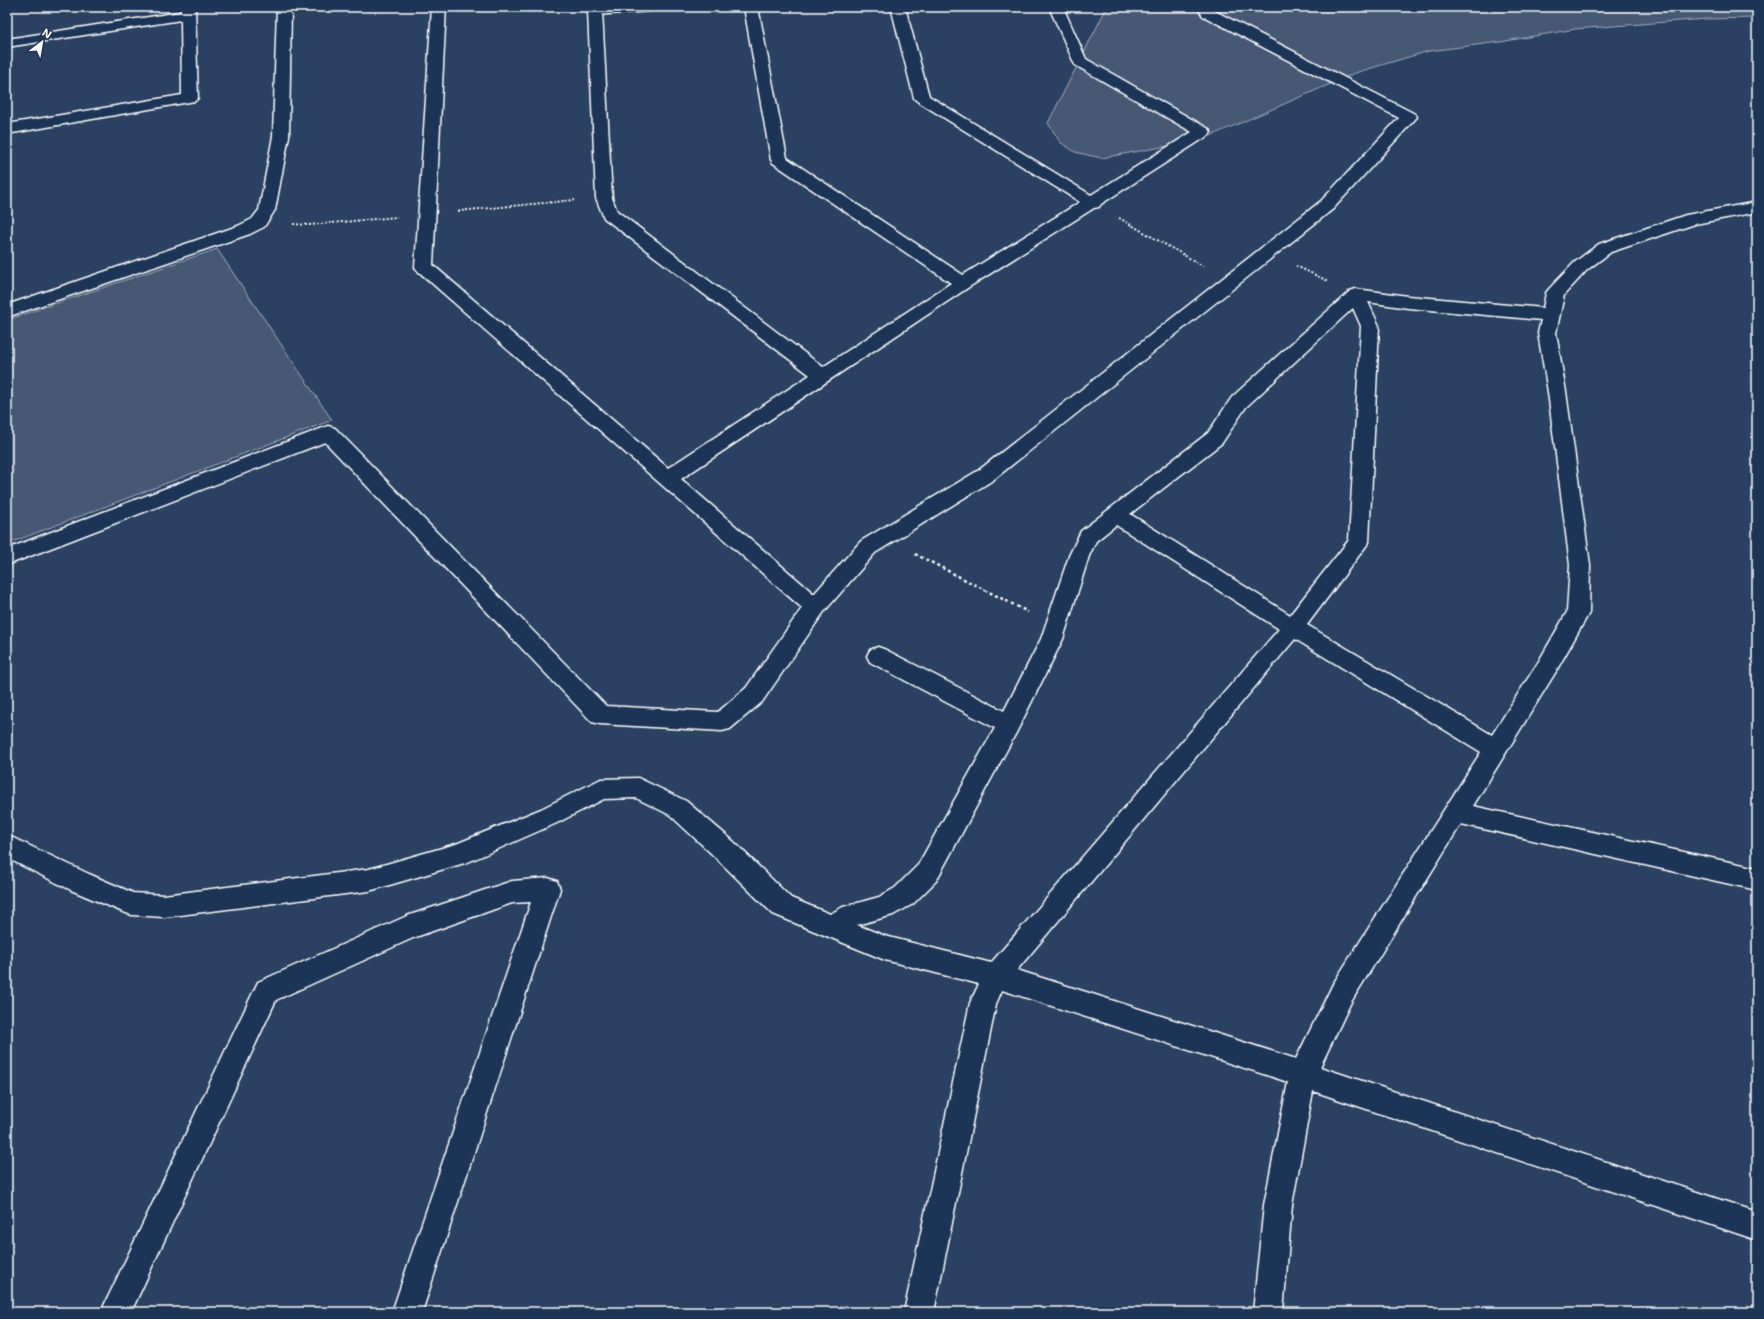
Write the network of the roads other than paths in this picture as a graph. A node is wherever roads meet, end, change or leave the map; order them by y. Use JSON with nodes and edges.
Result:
{"nodes":[{"id":1,"x":284,"y":7,"type":"edge"},
{"id":2,"x":439,"y":7,"type":"edge"},
{"id":3,"x":650,"y":7,"type":"edge"},
{"id":4,"x":751,"y":7,"type":"edge"},
{"id":5,"x":898,"y":7,"type":"edge"},
{"id":6,"x":1056,"y":7,"type":"edge"},
{"id":7,"x":1204,"y":7,"type":"edge"},
{"id":8,"x":595,"y":9,"type":"edge"},
{"id":9,"x":188,"y":11,"type":"edge"},
{"id":10,"x":7,"y":43,"type":"edge"},
{"id":11,"x":7,"y":129,"type":"edge"},
{"id":12,"x":1093,"y":203,"type":"junction"},
{"id":13,"x":1757,"y":207,"type":"edge"},
{"id":14,"x":963,"y":283,"type":"junction"},
{"id":15,"x":1356,"y":295,"type":"junction"},
{"id":16,"x":7,"y":311,"type":"edge"},
{"id":17,"x":1551,"y":316,"type":"junction"},
{"id":18,"x":823,"y":376,"type":"junction"},
{"id":19,"x":667,"y":479,"type":"junction"},
{"id":20,"x":1115,"y":515,"type":"junction"},
{"id":21,"x":7,"y":557,"type":"edge"},
{"id":22,"x":816,"y":607,"type":"junction"},
{"id":23,"x":1293,"y":627,"type":"junction"},
{"id":24,"x":878,"y":656,"type":"dead end"},
{"id":25,"x":1009,"y":724,"type":"junction"},
{"id":26,"x":1495,"y":749,"type":"junction"},
{"id":27,"x":1455,"y":812,"type":"junction"},
{"id":28,"x":7,"y":846,"type":"edge"},
{"id":29,"x":1757,"y":879,"type":"edge"},
{"id":30,"x":832,"y":927,"type":"junction"},
{"id":31,"x":996,"y":976,"type":"junction"},
{"id":32,"x":1303,"y":1074,"type":"junction"},
{"id":33,"x":1757,"y":1226,"type":"edge"},
{"id":34,"x":116,"y":1312,"type":"edge"},
{"id":35,"x":407,"y":1312,"type":"edge"},
{"id":36,"x":919,"y":1312,"type":"edge"},
{"id":37,"x":1268,"y":1312,"type":"edge"}],
"edges":[{"from":1,"to":16,"type":"street"},
{"from":2,"to":19,"type":"street"},
{"from":3,"to":8,"type":"street"},
{"from":4,"to":14,"type":"street"},
{"from":5,"to":12,"type":"street"},
{"from":6,"to":12,"type":"street"},
{"from":7,"to":22,"type":"street"},
{"from":8,"to":18,"type":"street"},
{"from":9,"to":10,"type":"street"},
{"from":9,"to":11,"type":"street"},
{"from":12,"to":14,"type":"street"},
{"from":13,"to":17,"type":"street"},
{"from":14,"to":18,"type":"street"},
{"from":15,"to":17,"type":"street"},
{"from":15,"to":20,"type":"street"},
{"from":15,"to":23,"type":"street"},
{"from":17,"to":26,"type":"street"},
{"from":18,"to":19,"type":"street"},
{"from":19,"to":22,"type":"street"},
{"from":20,"to":23,"type":"street"},
{"from":20,"to":25,"type":"street"},
{"from":21,"to":22,"type":"street"},
{"from":23,"to":26,"type":"street"},
{"from":23,"to":31,"type":"street"},
{"from":24,"to":25,"type":"street"},
{"from":25,"to":30,"type":"street"},
{"from":26,"to":27,"type":"street"},
{"from":27,"to":29,"type":"street"},
{"from":27,"to":32,"type":"street"},
{"from":28,"to":30,"type":"street"},
{"from":30,"to":31,"type":"street"},
{"from":31,"to":32,"type":"street"},
{"from":31,"to":36,"type":"street"},
{"from":32,"to":33,"type":"street"},
{"from":32,"to":37,"type":"street"},
{"from":34,"to":35,"type":"street"}]}
